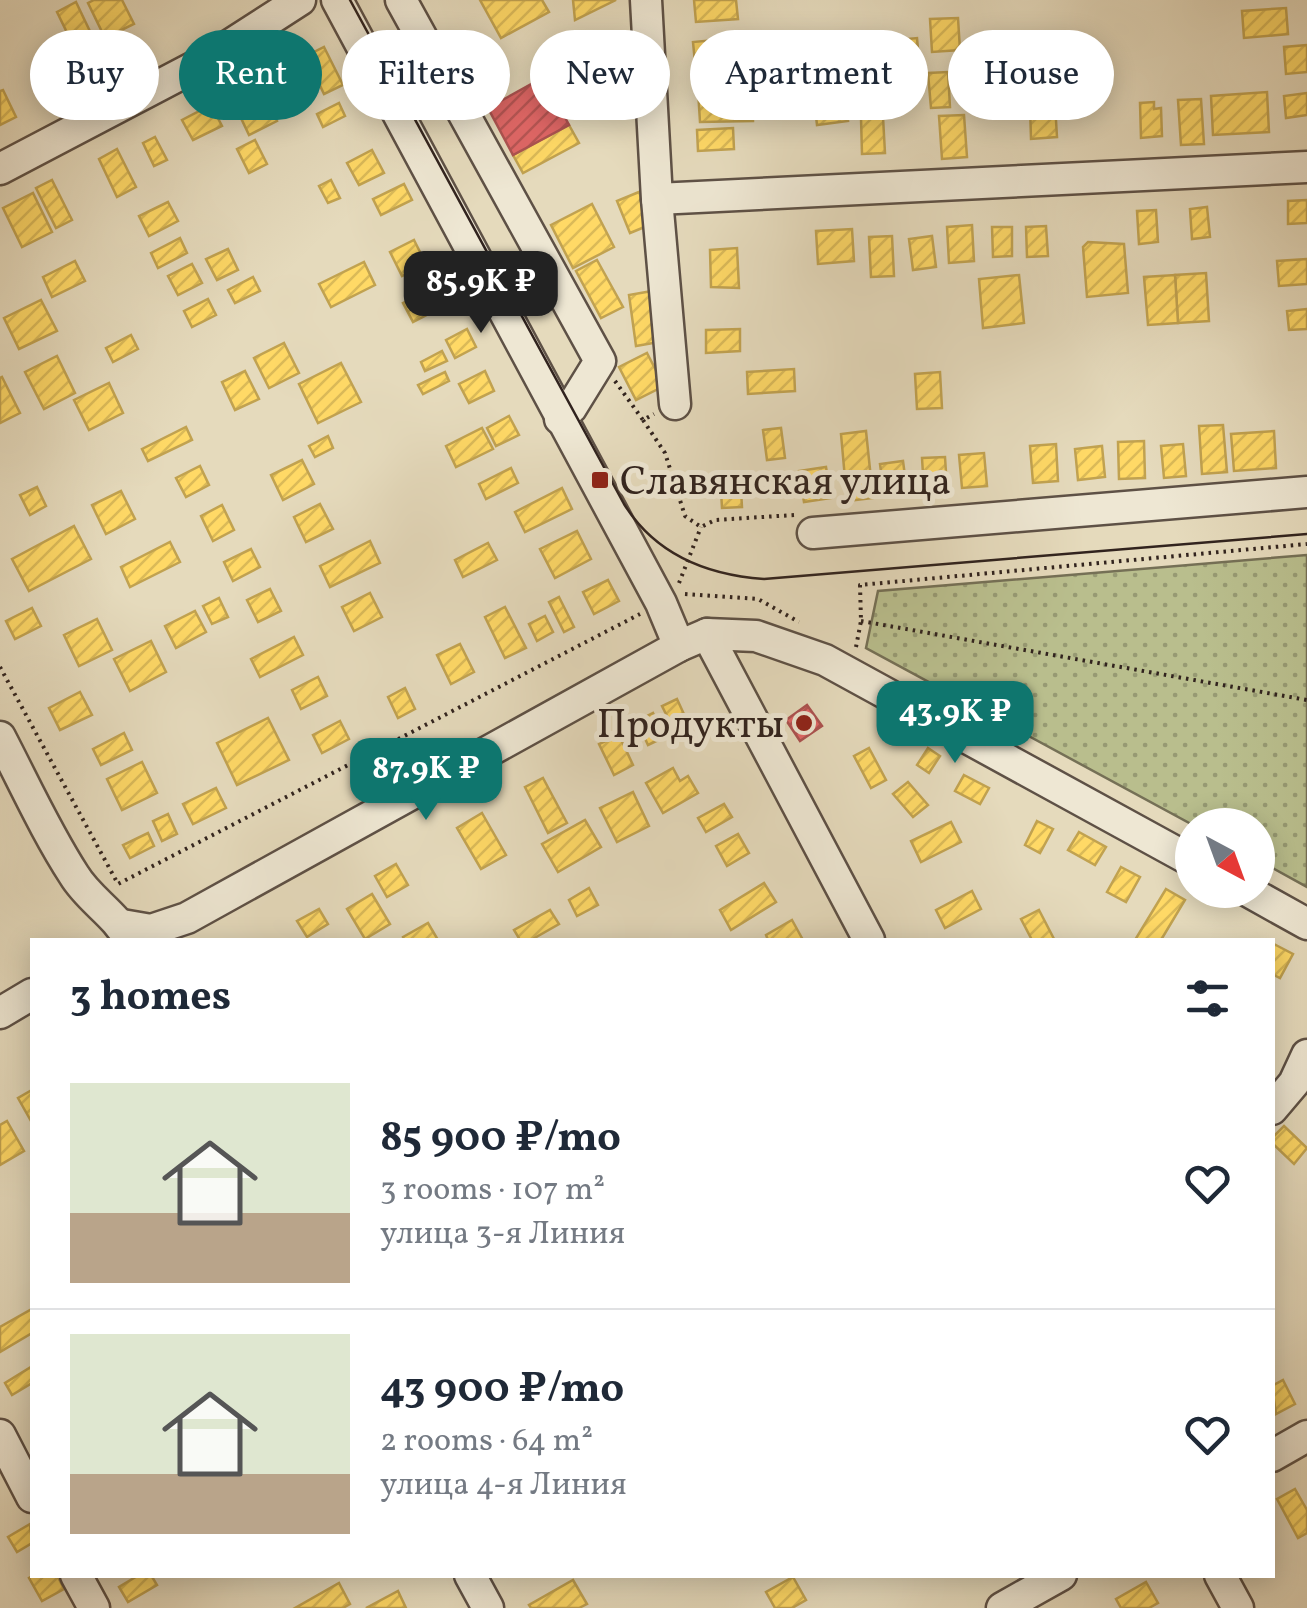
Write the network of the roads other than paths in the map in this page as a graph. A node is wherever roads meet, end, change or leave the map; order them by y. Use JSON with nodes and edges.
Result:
{"nodes":[{"id":1,"x":300,"y":0,"type":"edge"},
{"id":2,"x":336,"y":0,"type":"edge"},
{"id":3,"x":401,"y":0,"type":"edge"},
{"id":4,"x":646,"y":0,"type":"edge"},
{"id":5,"x":1307,"y":167,"type":"edge"},
{"id":6,"x":0,"y":168,"type":"edge"},
{"id":7,"x":657,"y":199,"type":"junction"},
{"id":8,"x":675,"y":404,"type":"road end"},
{"id":9,"x":560,"y":419,"type":"junction"},
{"id":10,"x":1307,"y":492,"type":"edge"},
{"id":11,"x":813,"y":532,"type":"dead end"},
{"id":12,"x":704,"y":638,"type":"junction"},
{"id":13,"x":0,"y":737,"type":"edge"},
{"id":14,"x":1175,"y":852,"type":"edge"},
{"id":15,"x":1275,"y":906,"type":"edge"},
{"id":16,"x":1307,"y":924,"type":"edge"},
{"id":17,"x":120,"y":935,"type":"edge"},
{"id":18,"x":868,"y":938,"type":"edge"},
{"id":19,"x":30,"y":995,"type":"edge"},
{"id":20,"x":0,"y":1014,"type":"edge"},
{"id":21,"x":1307,"y":1055,"type":"edge"},
{"id":22,"x":1275,"y":1105,"type":"edge"},
{"id":23,"x":0,"y":1435,"type":"edge"},
{"id":24,"x":1307,"y":1436,"type":"edge"},
{"id":25,"x":1275,"y":1454,"type":"edge"},
{"id":26,"x":30,"y":1493,"type":"edge"},
{"id":27,"x":78,"y":1578,"type":"edge"},
{"id":28,"x":472,"y":1578,"type":"edge"},
{"id":29,"x":1056,"y":1578,"type":"edge"},
{"id":30,"x":1222,"y":1578,"type":"edge"},
{"id":31,"x":94,"y":1608,"type":"edge"},
{"id":32,"x":488,"y":1608,"type":"edge"},
{"id":33,"x":1002,"y":1608,"type":"edge"},
{"id":34,"x":1238,"y":1608,"type":"edge"}],
"edges":[{"from":1,"to":6,"type":"street"},
{"from":2,"to":9,"type":"street"},
{"from":3,"to":9,"type":"street"},
{"from":4,"to":7,"type":"street"},
{"from":5,"to":7,"type":"street"},
{"from":7,"to":8,"type":"street"},
{"from":9,"to":12,"type":"street"},
{"from":10,"to":11,"type":"street"},
{"from":12,"to":14,"type":"street"},
{"from":12,"to":17,"type":"street"},
{"from":12,"to":18,"type":"street"},
{"from":13,"to":17,"type":"street"},
{"from":15,"to":16,"type":"street"},
{"from":19,"to":20,"type":"street"},
{"from":21,"to":22,"type":"street"},
{"from":23,"to":26,"type":"street"},
{"from":24,"to":25,"type":"street"},
{"from":27,"to":31,"type":"street"},
{"from":28,"to":32,"type":"street"},
{"from":29,"to":33,"type":"street"},
{"from":30,"to":34,"type":"street"}]}
